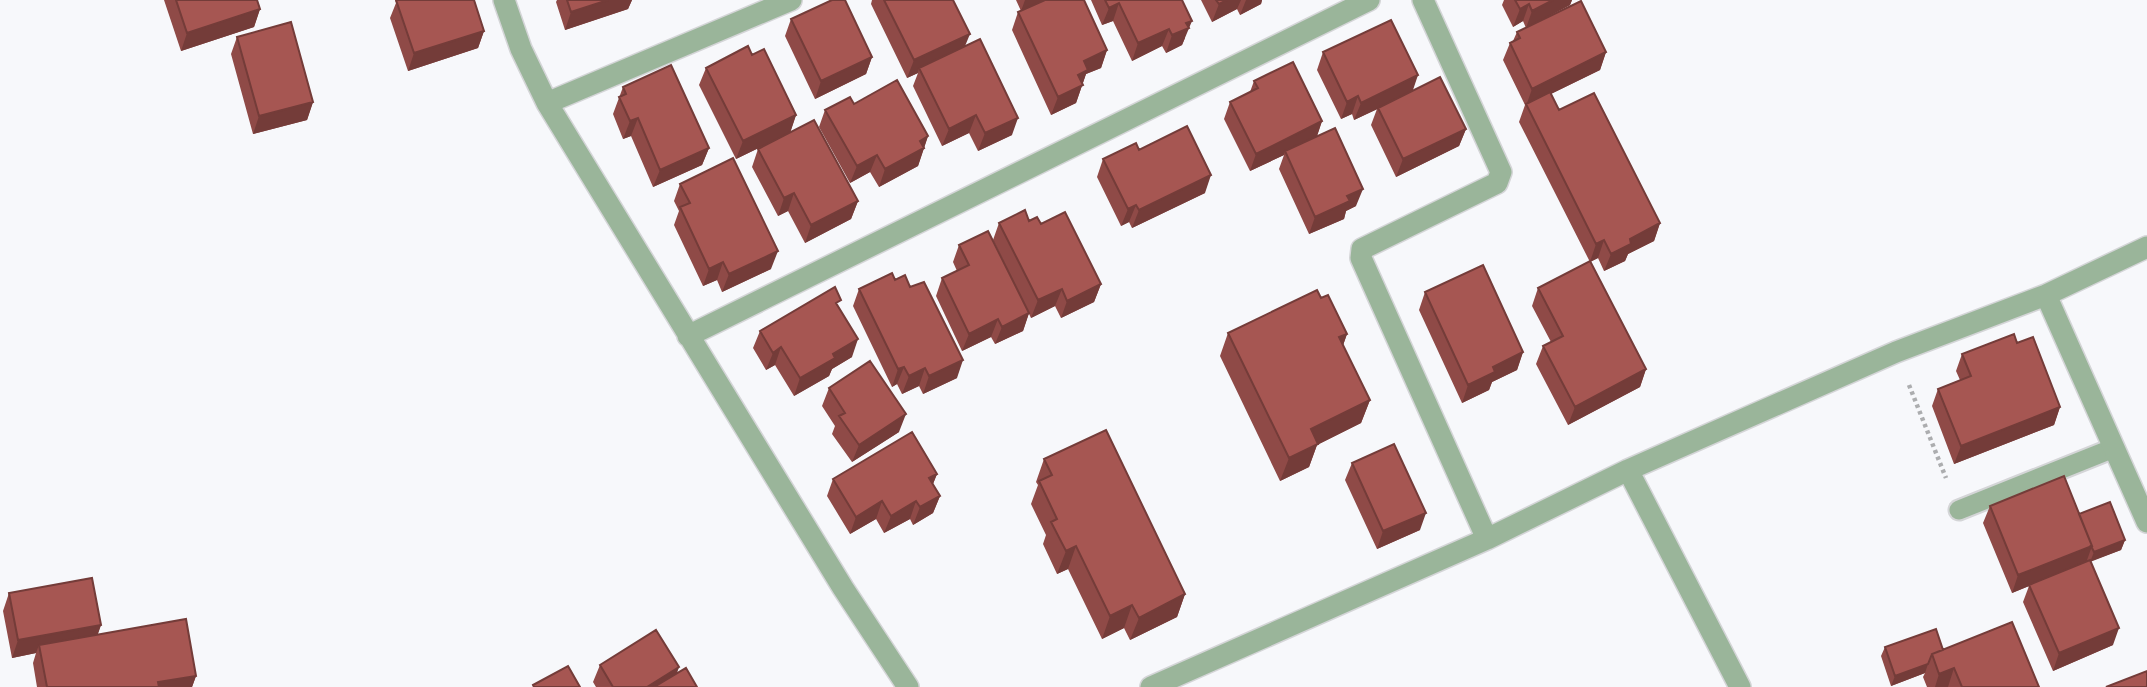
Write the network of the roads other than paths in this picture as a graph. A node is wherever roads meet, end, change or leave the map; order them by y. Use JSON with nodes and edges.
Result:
{"nodes":[{"id":1,"x":503,"y":0,"type":"edge"},
{"id":2,"x":791,"y":0,"type":"edge"},
{"id":3,"x":1369,"y":0,"type":"edge"},
{"id":4,"x":1423,"y":0,"type":"edge"},
{"id":5,"x":547,"y":103,"type":"junction"},
{"id":6,"x":2147,"y":247,"type":"edge"},
{"id":7,"x":2046,"y":295,"type":"junction"},
{"id":8,"x":688,"y":336,"type":"junction"},
{"id":9,"x":2114,"y":448,"type":"junction"},
{"id":10,"x":1628,"y":470,"type":"junction"},
{"id":11,"x":1959,"y":510,"type":"road end"},
{"id":12,"x":2147,"y":522,"type":"edge"},
{"id":13,"x":1487,"y":539,"type":"junction"},
{"id":14,"x":908,"y":687,"type":"edge"},
{"id":15,"x":1151,"y":687,"type":"edge"},
{"id":16,"x":1740,"y":687,"type":"edge"}],
"edges":[{"from":1,"to":5,"type":"street"},
{"from":2,"to":5,"type":"street"},
{"from":3,"to":8,"type":"street"},
{"from":4,"to":13,"type":"street"},
{"from":5,"to":8,"type":"street"},
{"from":6,"to":7,"type":"street"},
{"from":7,"to":9,"type":"street"},
{"from":7,"to":10,"type":"street"},
{"from":8,"to":14,"type":"street"},
{"from":9,"to":11,"type":"lane"},
{"from":9,"to":12,"type":"street"},
{"from":10,"to":13,"type":"street"},
{"from":10,"to":16,"type":"street"},
{"from":13,"to":15,"type":"street"}]}
